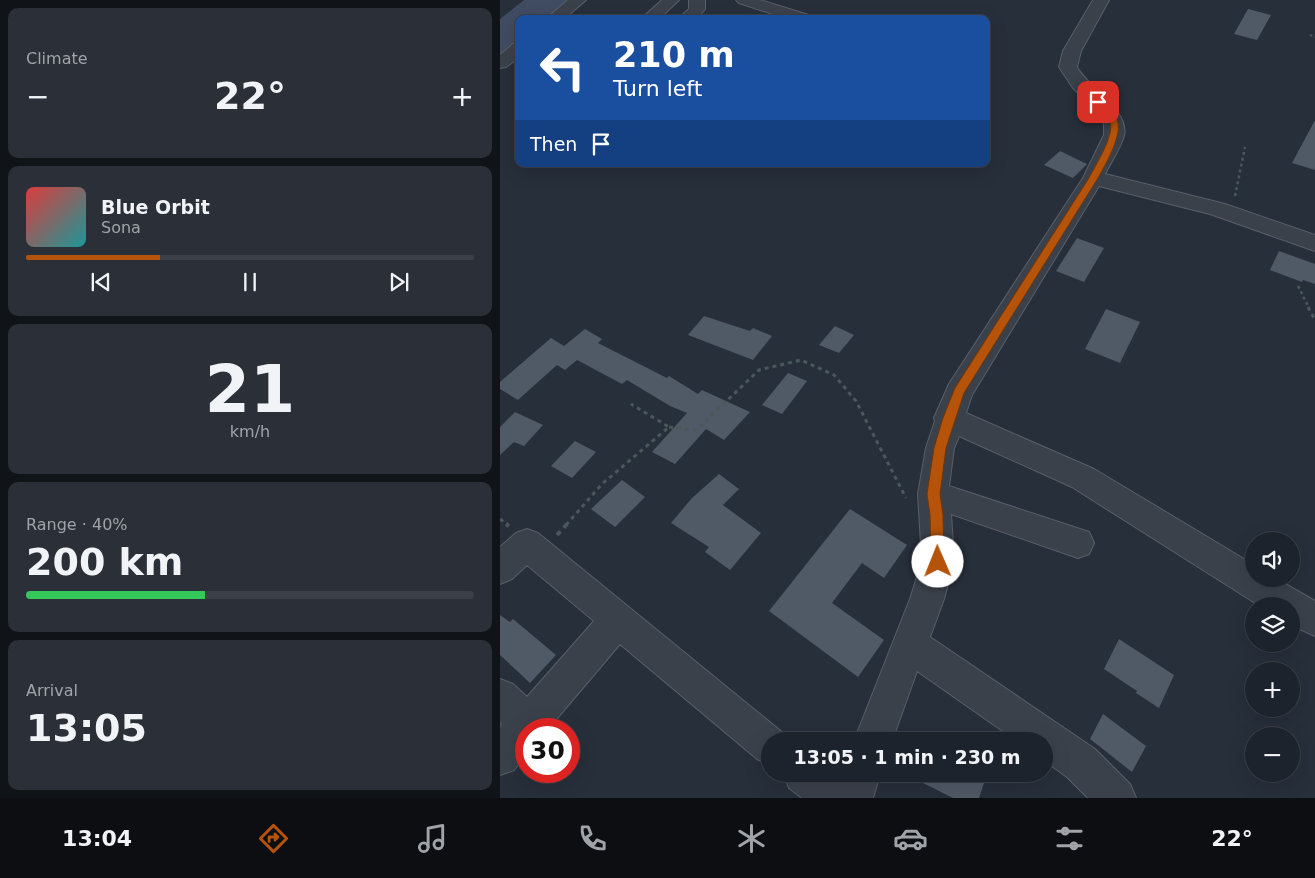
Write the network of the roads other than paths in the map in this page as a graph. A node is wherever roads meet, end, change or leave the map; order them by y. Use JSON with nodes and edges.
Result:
{"nodes":[{"id":1,"x":578,"y":0,"type":"edge"},
{"id":2,"x":671,"y":0,"type":"edge"},
{"id":3,"x":697,"y":0,"type":"edge"},
{"id":4,"x":744,"y":0,"type":"edge"},
{"id":5,"x":1101,"y":0,"type":"edge"},
{"id":6,"x":559,"y":15,"type":"edge"},
{"id":7,"x":654,"y":15,"type":"edge"},
{"id":8,"x":691,"y":15,"type":"edge"},
{"id":9,"x":793,"y":15,"type":"edge"},
{"id":10,"x":515,"y":51,"type":"edge"},
{"id":11,"x":500,"y":63,"type":"edge"},
{"id":12,"x":1093,"y":178,"type":"junction"},
{"id":13,"x":1315,"y":243,"type":"edge"},
{"id":14,"x":948,"y":418,"type":"junction"},
{"id":15,"x":921,"y":498,"type":"junction"},
{"id":16,"x":1078,"y":543,"type":"dead end"},
{"id":17,"x":500,"y":568,"type":"edge"},
{"id":18,"x":1276,"y":597,"type":"edge"},
{"id":19,"x":1300,"y":611,"type":"edge"},
{"id":20,"x":1315,"y":619,"type":"edge"},
{"id":21,"x":617,"y":621,"type":"junction"},
{"id":22,"x":909,"y":644,"type":"junction"},
{"id":23,"x":500,"y":697,"type":"edge"},
{"id":24,"x":522,"y":718,"type":"edge"},
{"id":25,"x":533,"y":718,"type":"edge"},
{"id":26,"x":876,"y":732,"type":"edge"},
{"id":27,"x":515,"y":739,"type":"edge"},
{"id":28,"x":761,"y":739,"type":"edge"},
{"id":29,"x":500,"y":756,"type":"edge"},
{"id":30,"x":813,"y":782,"type":"edge"},
{"id":31,"x":858,"y":782,"type":"edge"},
{"id":32,"x":833,"y":798,"type":"edge"},
{"id":33,"x":853,"y":798,"type":"edge"},
{"id":34,"x":1116,"y":798,"type":"edge"}],
"edges":[{"from":1,"to":6,"type":"street"},
{"from":2,"to":7,"type":"street"},
{"from":3,"to":8,"type":"street"},
{"from":4,"to":9,"type":"street"},
{"from":5,"to":12,"type":"street"},
{"from":10,"to":11,"type":"street"},
{"from":12,"to":13,"type":"street"},
{"from":12,"to":14,"type":"street"},
{"from":14,"to":15,"type":"street"},
{"from":14,"to":18,"type":"street"},
{"from":15,"to":16,"type":"street"},
{"from":15,"to":22,"type":"street"},
{"from":17,"to":21,"type":"street"},
{"from":19,"to":20,"type":"street"},
{"from":21,"to":25,"type":"street"},
{"from":21,"to":28,"type":"street"},
{"from":22,"to":26,"type":"street"},
{"from":22,"to":34,"type":"street"},
{"from":23,"to":24,"type":"street"},
{"from":27,"to":29,"type":"street"},
{"from":30,"to":32,"type":"street"},
{"from":31,"to":33,"type":"street"}]}
